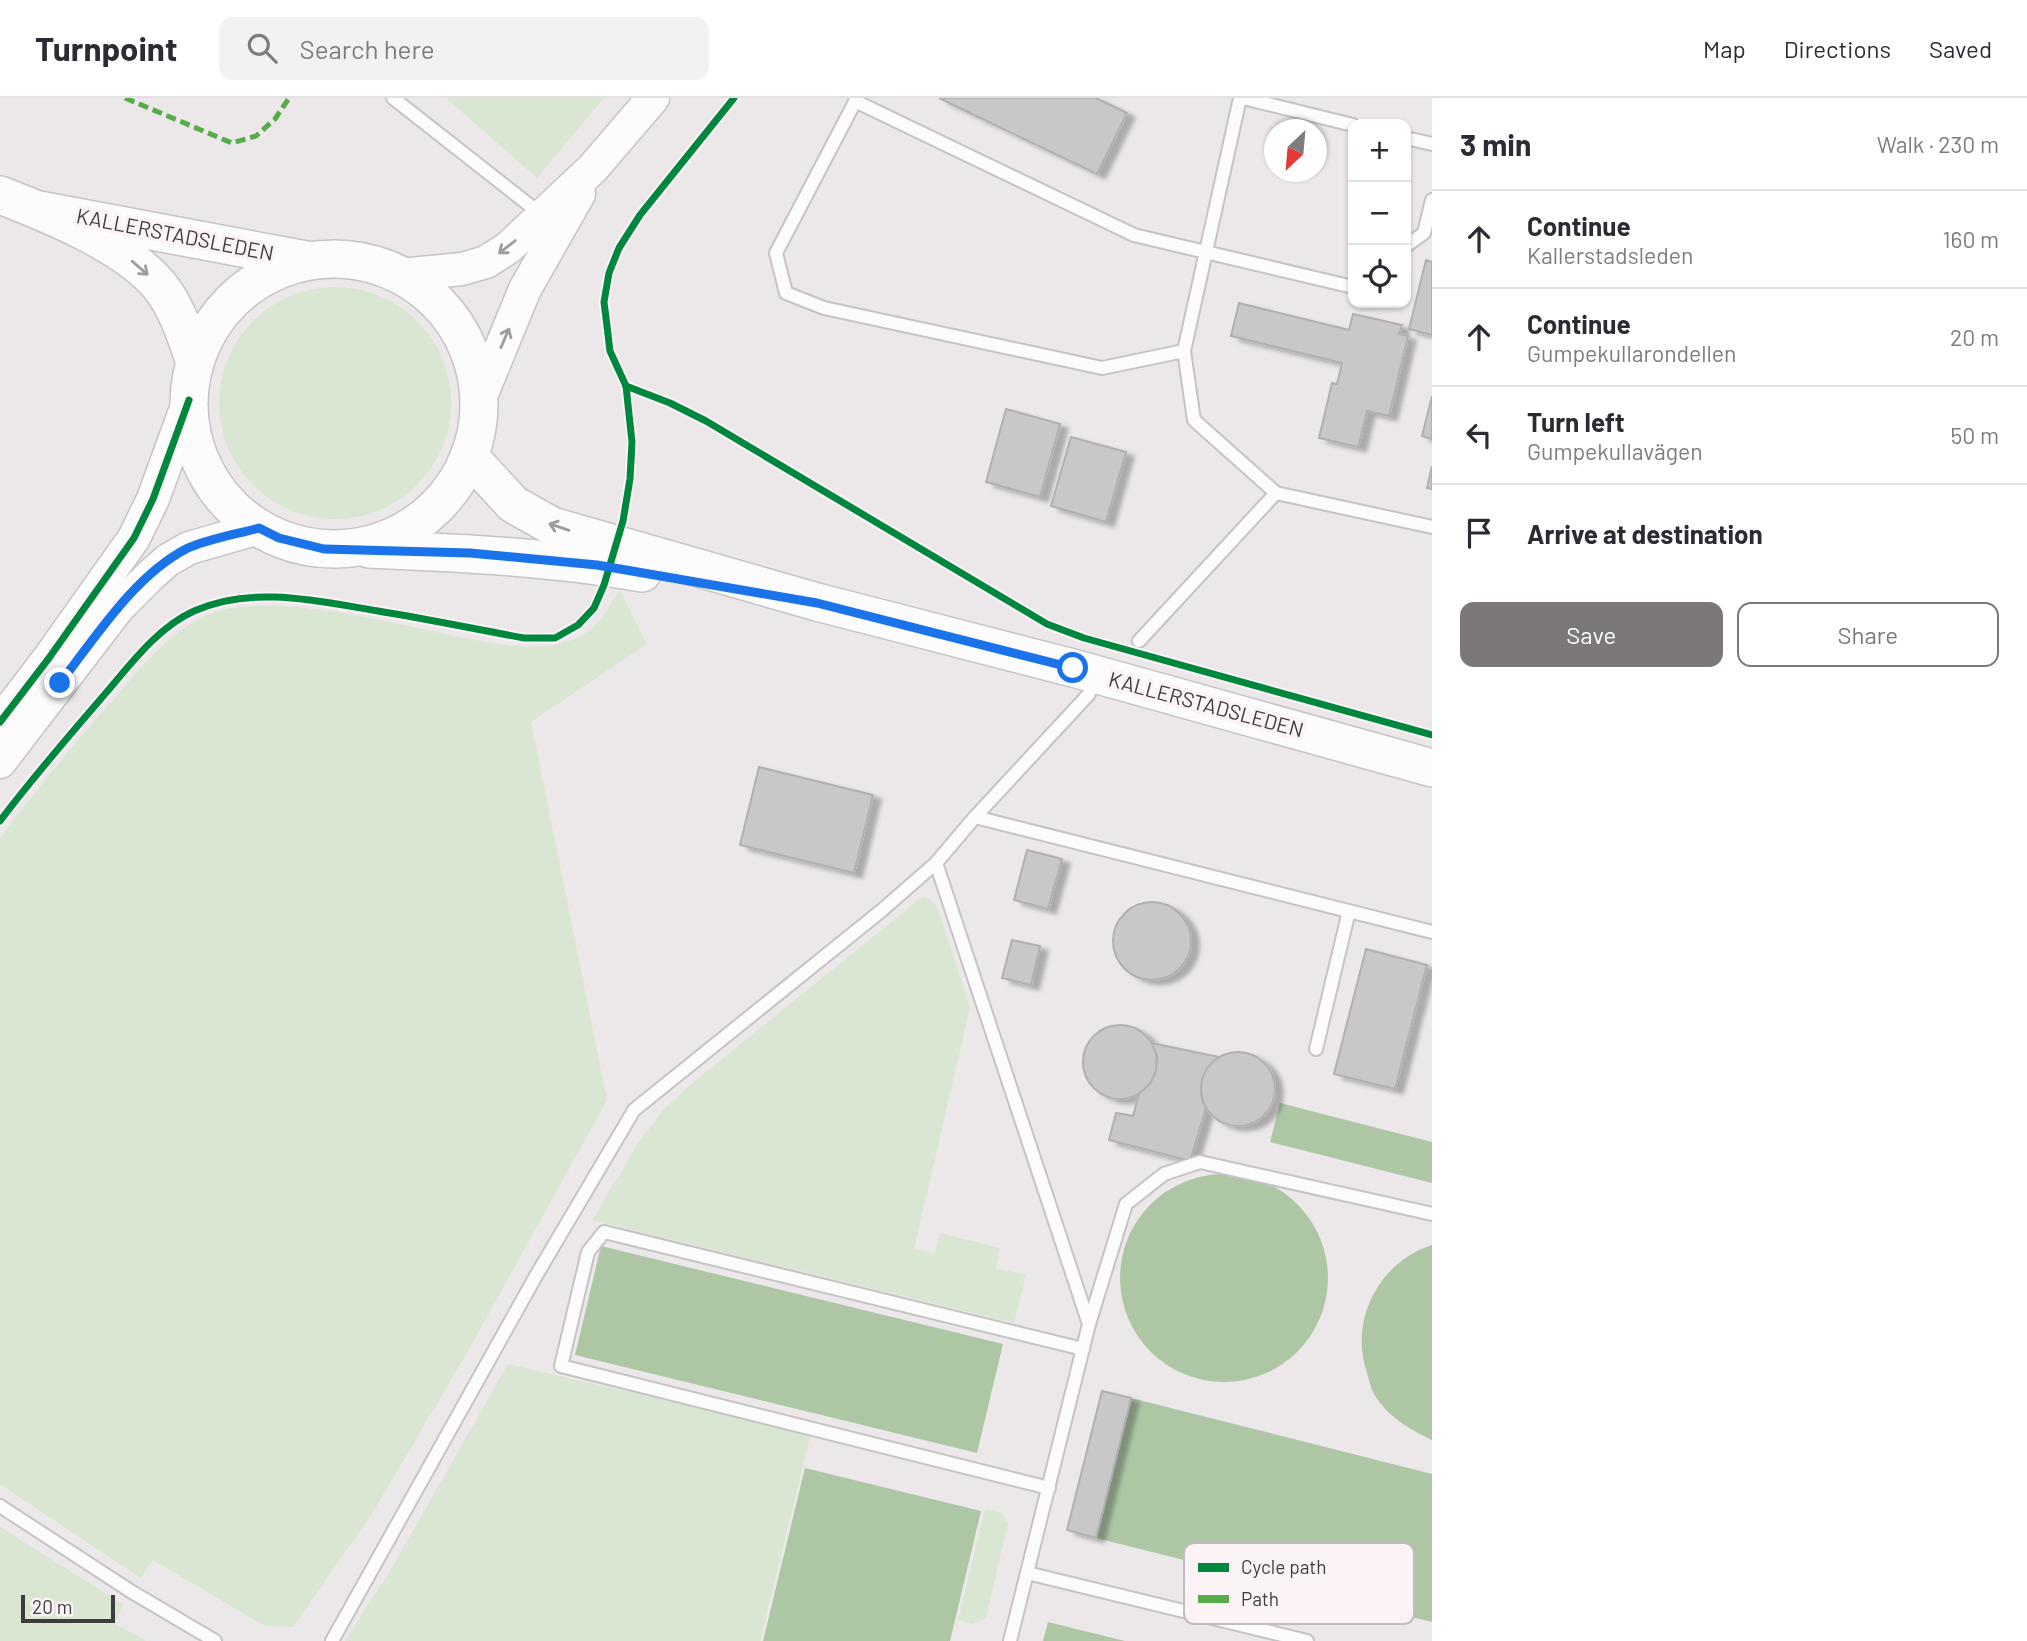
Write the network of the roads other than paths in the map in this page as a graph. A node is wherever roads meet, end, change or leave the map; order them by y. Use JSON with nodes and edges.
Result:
{"nodes":[{"id":1,"x":393,"y":98,"type":"edge"},
{"id":2,"x":653,"y":98,"type":"edge"},
{"id":3,"x":1242,"y":98,"type":"edge"},
{"id":4,"x":856,"y":100,"type":"edge"},
{"id":5,"x":1348,"y":124,"type":"edge"},
{"id":6,"x":1411,"y":139,"type":"edge"},
{"id":7,"x":1432,"y":144,"type":"edge"},
{"id":8,"x":593,"y":168,"type":"junction"},
{"id":9,"x":0,"y":195,"type":"edge"},
{"id":10,"x":1432,"y":200,"type":"edge"},
{"id":11,"x":39,"y":210,"type":"junction"},
{"id":12,"x":542,"y":215,"type":"junction"},
{"id":13,"x":1407,"y":245,"type":"edge"},
{"id":14,"x":1207,"y":253,"type":"junction"},
{"id":15,"x":311,"y":261,"type":"junction"},
{"id":16,"x":400,"y":275,"type":"junction"},
{"id":17,"x":1348,"y":286,"type":"edge"},
{"id":18,"x":1184,"y":351,"type":"junction"},
{"id":19,"x":195,"y":363,"type":"junction"},
{"id":20,"x":189,"y":400,"type":"junction"},
{"id":21,"x":478,"y":401,"type":"junction"},
{"id":22,"x":469,"y":456,"type":"junction"},
{"id":23,"x":1276,"y":493,"type":"junction"},
{"id":24,"x":1432,"y":527,"type":"edge"},
{"id":25,"x":259,"y":528,"type":"junction"},
{"id":26,"x":347,"y":548,"type":"junction"},
{"id":27,"x":817,"y":603,"type":"junction"},
{"id":28,"x":1139,"y":641,"type":"dead end"},
{"id":29,"x":1089,"y":694,"type":"dead end"},
{"id":30,"x":0,"y":722,"type":"edge"},
{"id":31,"x":0,"y":762,"type":"edge"},
{"id":32,"x":1432,"y":768,"type":"edge"},
{"id":33,"x":975,"y":817,"type":"junction"},
{"id":34,"x":936,"y":863,"type":"junction"},
{"id":35,"x":1349,"y":911,"type":"junction"},
{"id":36,"x":1432,"y":932,"type":"edge"},
{"id":37,"x":1316,"y":1049,"type":"dead end"},
{"id":38,"x":1432,"y":1214,"type":"edge"},
{"id":39,"x":1089,"y":1324,"type":"junction"},
{"id":40,"x":1083,"y":1349,"type":"junction"},
{"id":41,"x":1049,"y":1488,"type":"junction"},
{"id":42,"x":0,"y":1506,"type":"edge"},
{"id":43,"x":1027,"y":1573,"type":"junction"},
{"id":44,"x":1184,"y":1611,"type":"edge"},
{"id":45,"x":1237,"y":1624,"type":"edge"},
{"id":46,"x":215,"y":1641,"type":"edge"},
{"id":47,"x":331,"y":1641,"type":"edge"},
{"id":48,"x":1010,"y":1641,"type":"edge"},
{"id":49,"x":1307,"y":1641,"type":"edge"}],
"edges":[{"from":1,"to":12,"type":"lane"},
{"from":2,"to":8,"type":"street"},
{"from":3,"to":5,"type":"lane"},
{"from":3,"to":14,"type":"lane"},
{"from":4,"to":14,"type":"lane"},
{"from":4,"to":18,"type":"lane"},
{"from":6,"to":7,"type":"lane"},
{"from":8,"to":12,"type":"street"},
{"from":21,"to":8,"type":"street","one_way":true},
{"from":9,"to":11,"type":"main road","name":"KALLERSTADSLEDEN"},
{"from":10,"to":13,"type":"lane"},
{"from":11,"to":15,"type":"main road","name":"KALLERSTADSLEDEN"},
{"from":11,"to":19,"type":"main road","name":"KALLERSTADSLEDEN","one_way":true},
{"from":12,"to":16,"type":"street","one_way":true},
{"from":14,"to":17,"type":"lane"},
{"from":14,"to":18,"type":"lane"},
{"from":15,"to":16,"type":"main road"},
{"from":15,"to":19,"type":"main road"},
{"from":16,"to":21,"type":"main road"},
{"from":18,"to":23,"type":"lane"},
{"from":19,"to":20,"type":"main road"},
{"from":20,"to":25,"type":"main road"},
{"from":20,"to":30,"type":"street"},
{"from":21,"to":22,"type":"main road"},
{"from":22,"to":26,"type":"main road"},
{"from":27,"to":22,"type":"main road","name":"KALLERSTADSLEDEN","one_way":true},
{"from":23,"to":24,"type":"lane"},
{"from":23,"to":28,"type":"lane"},
{"from":25,"to":26,"type":"main road"},
{"from":25,"to":31,"type":"street"},
{"from":26,"to":27,"type":"main road","name":"KALLERSTADSLEDEN"},
{"from":27,"to":32,"type":"main road","name":"KALLERSTADSLEDEN"},
{"from":29,"to":33,"type":"lane"},
{"from":33,"to":34,"type":"lane"},
{"from":33,"to":35,"type":"lane"},
{"from":34,"to":39,"type":"lane"},
{"from":34,"to":47,"type":"lane"},
{"from":35,"to":36,"type":"lane"},
{"from":35,"to":37,"type":"lane"},
{"from":38,"to":39,"type":"lane"},
{"from":39,"to":40,"type":"lane"},
{"from":40,"to":41,"type":"lane"},
{"from":40,"to":41,"type":"lane"},
{"from":41,"to":43,"type":"lane"},
{"from":42,"to":46,"type":"lane"},
{"from":43,"to":44,"type":"lane"},
{"from":43,"to":48,"type":"lane"},
{"from":45,"to":49,"type":"lane"}]}
